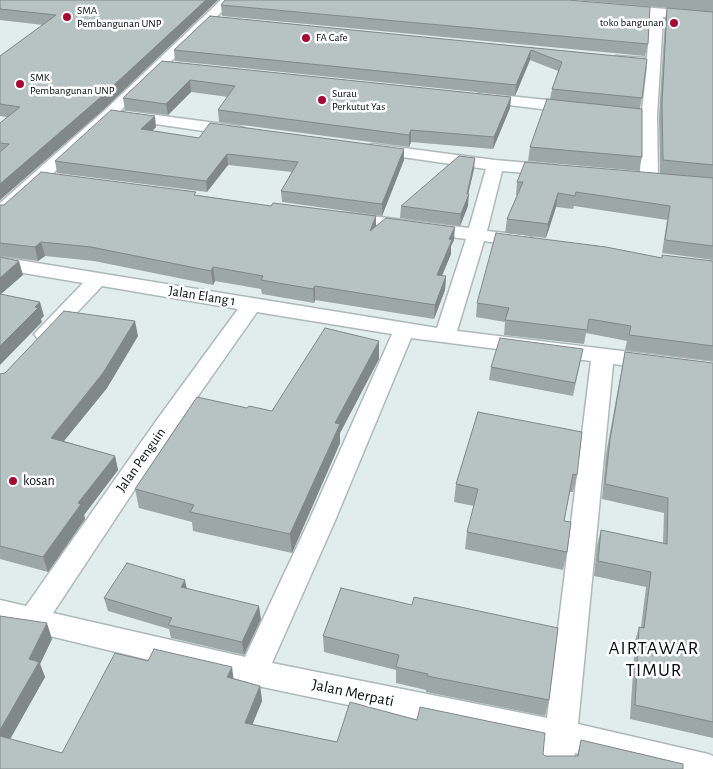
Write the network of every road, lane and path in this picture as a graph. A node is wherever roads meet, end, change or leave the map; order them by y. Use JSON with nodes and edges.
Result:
{"nodes":[{"id":1,"x":228,"y":0,"type":"edge"},
{"id":2,"x":609,"y":8,"type":"edge"},
{"id":3,"x":657,"y":12,"type":"junction"},
{"id":4,"x":713,"y":17,"type":"edge"},
{"id":5,"x":207,"y":20,"type":"junction"},
{"id":6,"x":227,"y":22,"type":"edge"},
{"id":7,"x":605,"y":58,"type":"edge"},
{"id":8,"x":654,"y":63,"type":"junction"},
{"id":9,"x":159,"y":65,"type":"junction"},
{"id":10,"x":179,"y":67,"type":"edge"},
{"id":11,"x":463,"y":96,"type":"edge"},
{"id":12,"x":109,"y":114,"type":"junction"},
{"id":13,"x":649,"y":116,"type":"junction"},
{"id":14,"x":254,"y":133,"type":"edge"},
{"id":15,"x":360,"y":147,"type":"edge"},
{"id":16,"x":495,"y":165,"type":"junction"},
{"id":17,"x":572,"y":172,"type":"edge"},
{"id":18,"x":39,"y":177,"type":"junction"},
{"id":19,"x":630,"y":177,"type":"edge"},
{"id":20,"x":649,"y":178,"type":"junction"},
{"id":21,"x":58,"y":179,"type":"edge"},
{"id":22,"x":667,"y":180,"type":"edge"},
{"id":23,"x":0,"y":213,"type":"edge"},
{"id":24,"x":331,"y":216,"type":"edge"},
{"id":25,"x":477,"y":235,"type":"junction"},
{"id":26,"x":545,"y":244,"type":"edge"},
{"id":27,"x":0,"y":263,"type":"edge"},
{"id":28,"x":98,"y":278,"type":"junction"},
{"id":29,"x":252,"y":304,"type":"junction"},
{"id":30,"x":404,"y":330,"type":"junction"},
{"id":31,"x":445,"y":336,"type":"junction"},
{"id":32,"x":33,"y":347,"type":"edge"},
{"id":33,"x":603,"y":354,"type":"junction"},
{"id":34,"x":713,"y":369,"type":"edge"},
{"id":35,"x":0,"y":612,"type":"edge"},
{"id":36,"x":33,"y":618,"type":"junction"},
{"id":37,"x":253,"y":672,"type":"junction"},
{"id":38,"x":560,"y":735,"type":"junction"},
{"id":39,"x":557,"y":769,"type":"edge"},
{"id":40,"x":708,"y":769,"type":"edge"}],
"edges":[{"from":1,"to":5,"type":"street"},
{"from":2,"to":3,"type":"street"},
{"from":3,"to":4,"type":"street"},
{"from":3,"to":8,"type":"street"},
{"from":5,"to":6,"type":"street"},
{"from":5,"to":9,"type":"street"},
{"from":7,"to":8,"type":"street"},
{"from":8,"to":13,"type":"street"},
{"from":9,"to":10,"type":"street"},
{"from":9,"to":12,"type":"street"},
{"from":11,"to":13,"type":"street"},
{"from":12,"to":14,"type":"street"},
{"from":12,"to":18,"type":"street"},
{"from":13,"to":20,"type":"street"},
{"from":15,"to":16,"type":"street"},
{"from":16,"to":17,"type":"street"},
{"from":16,"to":25,"type":"street"},
{"from":18,"to":21,"type":"street"},
{"from":18,"to":23,"type":"street"},
{"from":19,"to":20,"type":"street"},
{"from":20,"to":22,"type":"street"},
{"from":24,"to":25,"type":"street"},
{"from":25,"to":26,"type":"street"},
{"from":25,"to":31,"type":"street"},
{"from":27,"to":28,"type":"street","name":"Jalan Elang 1"},
{"from":28,"to":29,"type":"street","name":"Jalan Elang 1"},
{"from":28,"to":32,"type":"street"},
{"from":29,"to":30,"type":"street","name":"Jalan Elang 1"},
{"from":29,"to":36,"type":"street","name":"Jalan Penguin"},
{"from":30,"to":31,"type":"street","name":"Jalan Elang 1"},
{"from":30,"to":37,"type":"street"},
{"from":31,"to":33,"type":"street","name":"Jalan Elang 1"},
{"from":33,"to":34,"type":"street","name":"Jalan Elang 1"},
{"from":33,"to":38,"type":"street"},
{"from":35,"to":36,"type":"street","name":"Jalan Merpati"},
{"from":36,"to":37,"type":"street","name":"Jalan Merpati"},
{"from":37,"to":38,"type":"street","name":"Jalan Merpati"},
{"from":38,"to":39,"type":"street"},
{"from":38,"to":40,"type":"street","name":"Jalan Merpati"}]}
